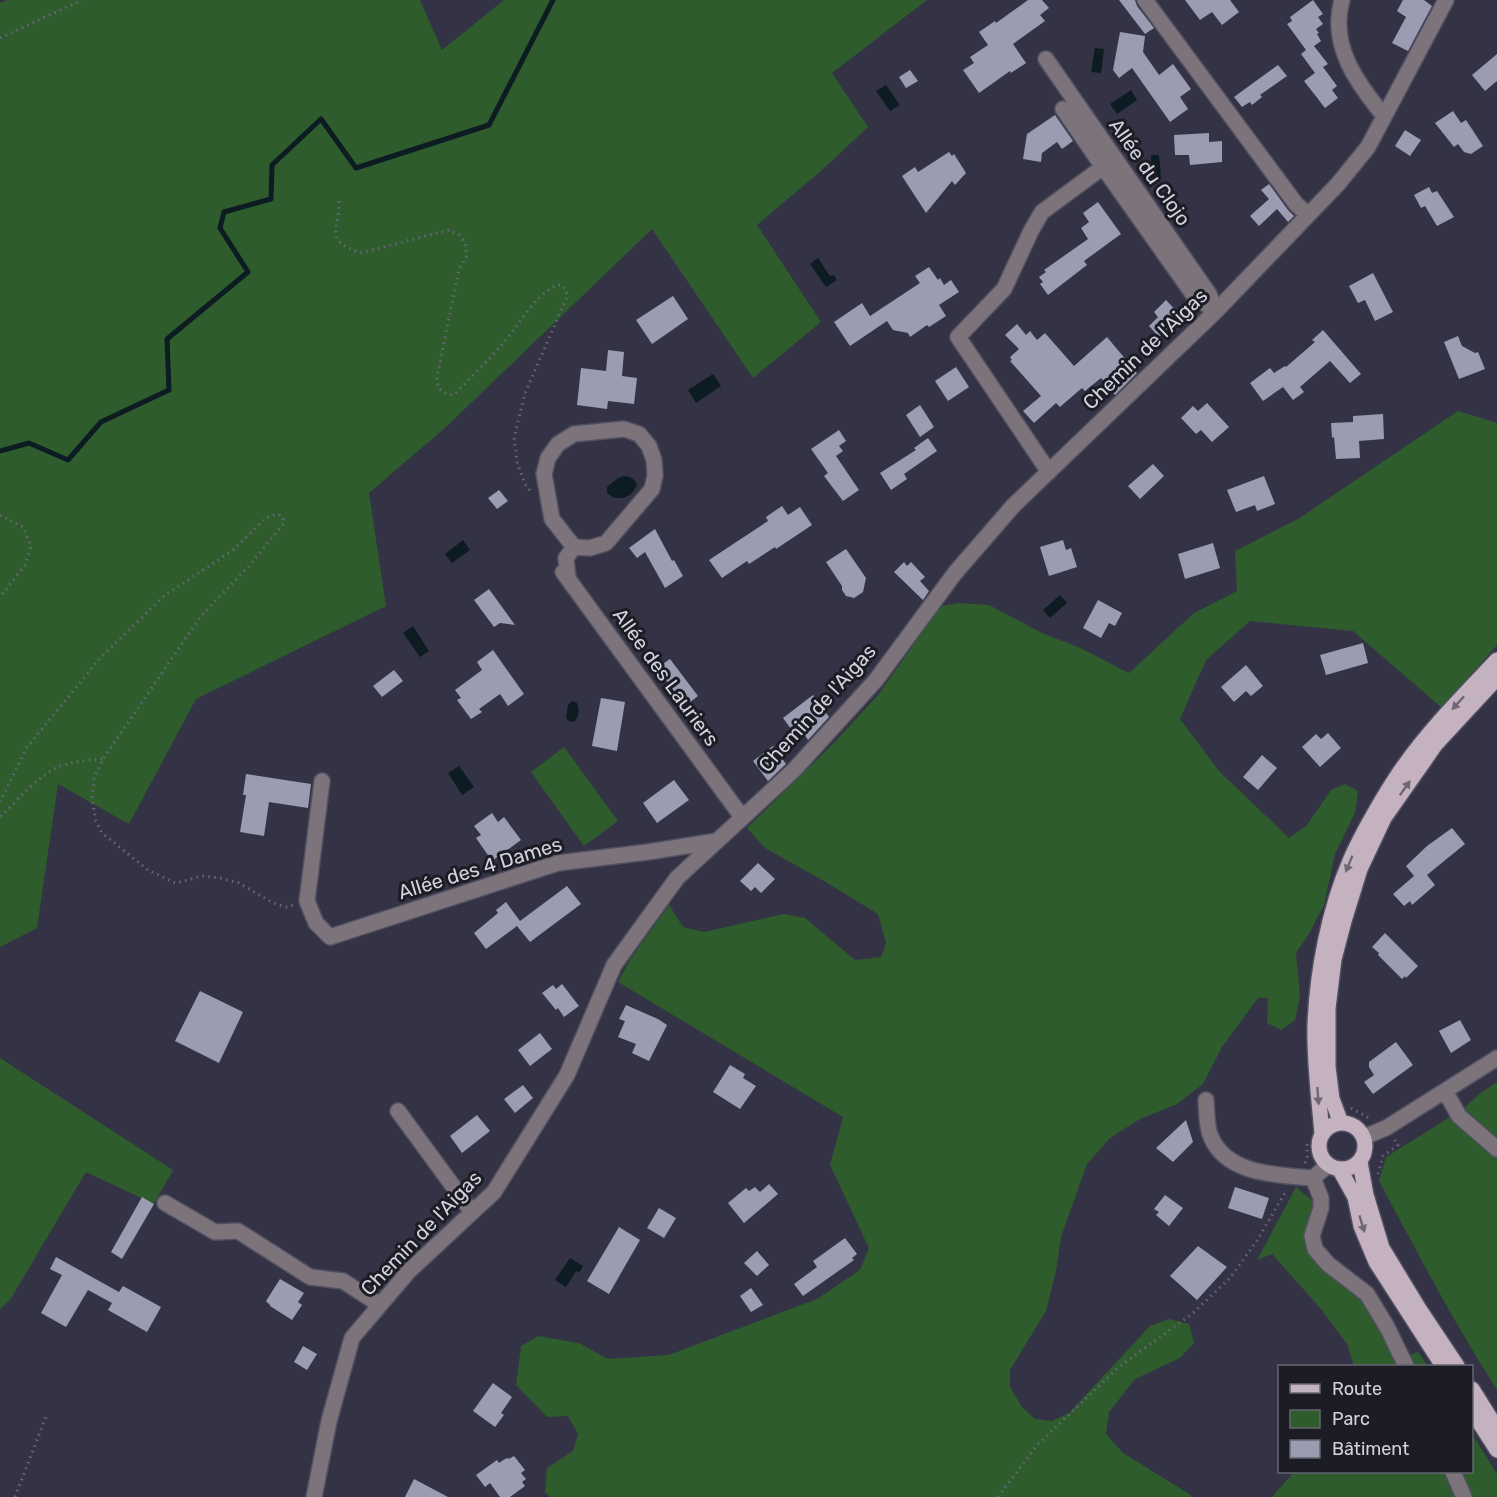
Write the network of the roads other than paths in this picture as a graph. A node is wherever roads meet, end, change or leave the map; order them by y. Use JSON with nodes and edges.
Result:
{"nodes":[{"id":1,"x":1145,"y":0,"type":"edge"},
{"id":2,"x":1342,"y":0,"type":"edge"},
{"id":3,"x":1446,"y":0,"type":"edge"},
{"id":4,"x":1046,"y":59,"type":"dead end"},
{"id":5,"x":1063,"y":109,"type":"dead end"},
{"id":6,"x":1384,"y":116,"type":"junction"},
{"id":7,"x":1103,"y":167,"type":"junction"},
{"id":8,"x":1308,"y":215,"type":"junction"},
{"id":9,"x":1216,"y":311,"type":"junction"},
{"id":10,"x":1049,"y":472,"type":"junction"},
{"id":11,"x":574,"y":547,"type":"junction"},
{"id":12,"x":556,"y":562,"type":"dead end"},
{"id":13,"x":568,"y":578,"type":"junction"},
{"id":14,"x":1497,"y":660,"type":"edge"},
{"id":15,"x":1497,"y":678,"type":"edge"},
{"id":16,"x":322,"y":781,"type":"dead end"},
{"id":17,"x":742,"y":818,"type":"junction"},
{"id":18,"x":717,"y":841,"type":"junction"},
{"id":19,"x":1497,"y":1058,"type":"edge"},
{"id":20,"x":1445,"y":1091,"type":"junction"},
{"id":21,"x":1206,"y":1100,"type":"dead end"},
{"id":22,"x":398,"y":1111,"type":"dead end"},
{"id":23,"x":1341,"y":1123,"type":"junction"},
{"id":24,"x":1322,"y":1134,"type":"junction"},
{"id":25,"x":1364,"y":1137,"type":"junction"},
{"id":26,"x":1497,"y":1149,"type":"edge"},
{"id":27,"x":1360,"y":1162,"type":"junction"},
{"id":28,"x":1334,"y":1167,"type":"junction"},
{"id":29,"x":1313,"y":1178,"type":"junction"},
{"id":30,"x":165,"y":1203,"type":"dead end"},
{"id":31,"x":472,"y":1212,"type":"junction"},
{"id":32,"x":380,"y":1305,"type":"junction"},
{"id":33,"x":1406,"y":1365,"type":"edge"},
{"id":34,"x":1442,"y":1365,"type":"edge"},
{"id":35,"x":1455,"y":1365,"type":"edge"},
{"id":36,"x":1473,"y":1391,"type":"edge"},
{"id":37,"x":1473,"y":1413,"type":"edge"},
{"id":38,"x":1497,"y":1429,"type":"edge"},
{"id":39,"x":1497,"y":1450,"type":"edge"},
{"id":40,"x":1453,"y":1473,"type":"edge"},
{"id":41,"x":314,"y":1497,"type":"edge"},
{"id":42,"x":1464,"y":1497,"type":"edge"}],
"edges":[{"from":1,"to":8,"type":"street"},
{"from":2,"to":6,"type":"street"},
{"from":3,"to":6,"type":"street","name":"Chemin de l'Aigas"},
{"from":4,"to":9,"type":"street","name":"Allée du Clojo"},
{"from":5,"to":7,"type":"street"},
{"from":6,"to":8,"type":"street","name":"Chemin de l'Aigas"},
{"from":7,"to":9,"type":"street"},
{"from":7,"to":10,"type":"street"},
{"from":8,"to":9,"type":"street","name":"Chemin de l'Aigas"},
{"from":9,"to":10,"type":"street","name":"Chemin de l'Aigas"},
{"from":10,"to":17,"type":"street","name":"Chemin de l'Aigas"},
{"from":11,"to":11,"type":"street"},
{"from":11,"to":13,"type":"street"},
{"from":12,"to":13,"type":"street","name":"Allée des Lauriers"},
{"from":13,"to":17,"type":"street","name":"Allée des Lauriers"},
{"from":14,"to":24,"type":"main road","one_way":true},
{"from":23,"to":15,"type":"main road","one_way":true},
{"from":16,"to":18,"type":"street","name":"Allée des 4 Dames"},
{"from":17,"to":18,"type":"street","name":"Chemin de l'Aigas"},
{"from":18,"to":31,"type":"street","name":"Chemin de l'Aigas"},
{"from":19,"to":20,"type":"street"},
{"from":20,"to":25,"type":"street"},
{"from":20,"to":26,"type":"street"},
{"from":21,"to":29,"type":"street"},
{"from":22,"to":31,"type":"street"},
{"from":23,"to":24,"type":"main road"},
{"from":23,"to":25,"type":"main road"},
{"from":24,"to":28,"type":"main road"},
{"from":25,"to":27,"type":"main road"},
{"from":27,"to":28,"type":"main road"},
{"from":27,"to":35,"type":"main road"},
{"from":28,"to":29,"type":"street"},
{"from":28,"to":34,"type":"main road","one_way":true},
{"from":29,"to":33,"type":"street"},
{"from":30,"to":32,"type":"street"},
{"from":31,"to":32,"type":"street","name":"Chemin de l'Aigas"},
{"from":32,"to":41,"type":"street","name":"Chemin de l'Aigas"},
{"from":36,"to":38,"type":"main road"},
{"from":37,"to":39,"type":"main road"},
{"from":40,"to":42,"type":"street"}]}
